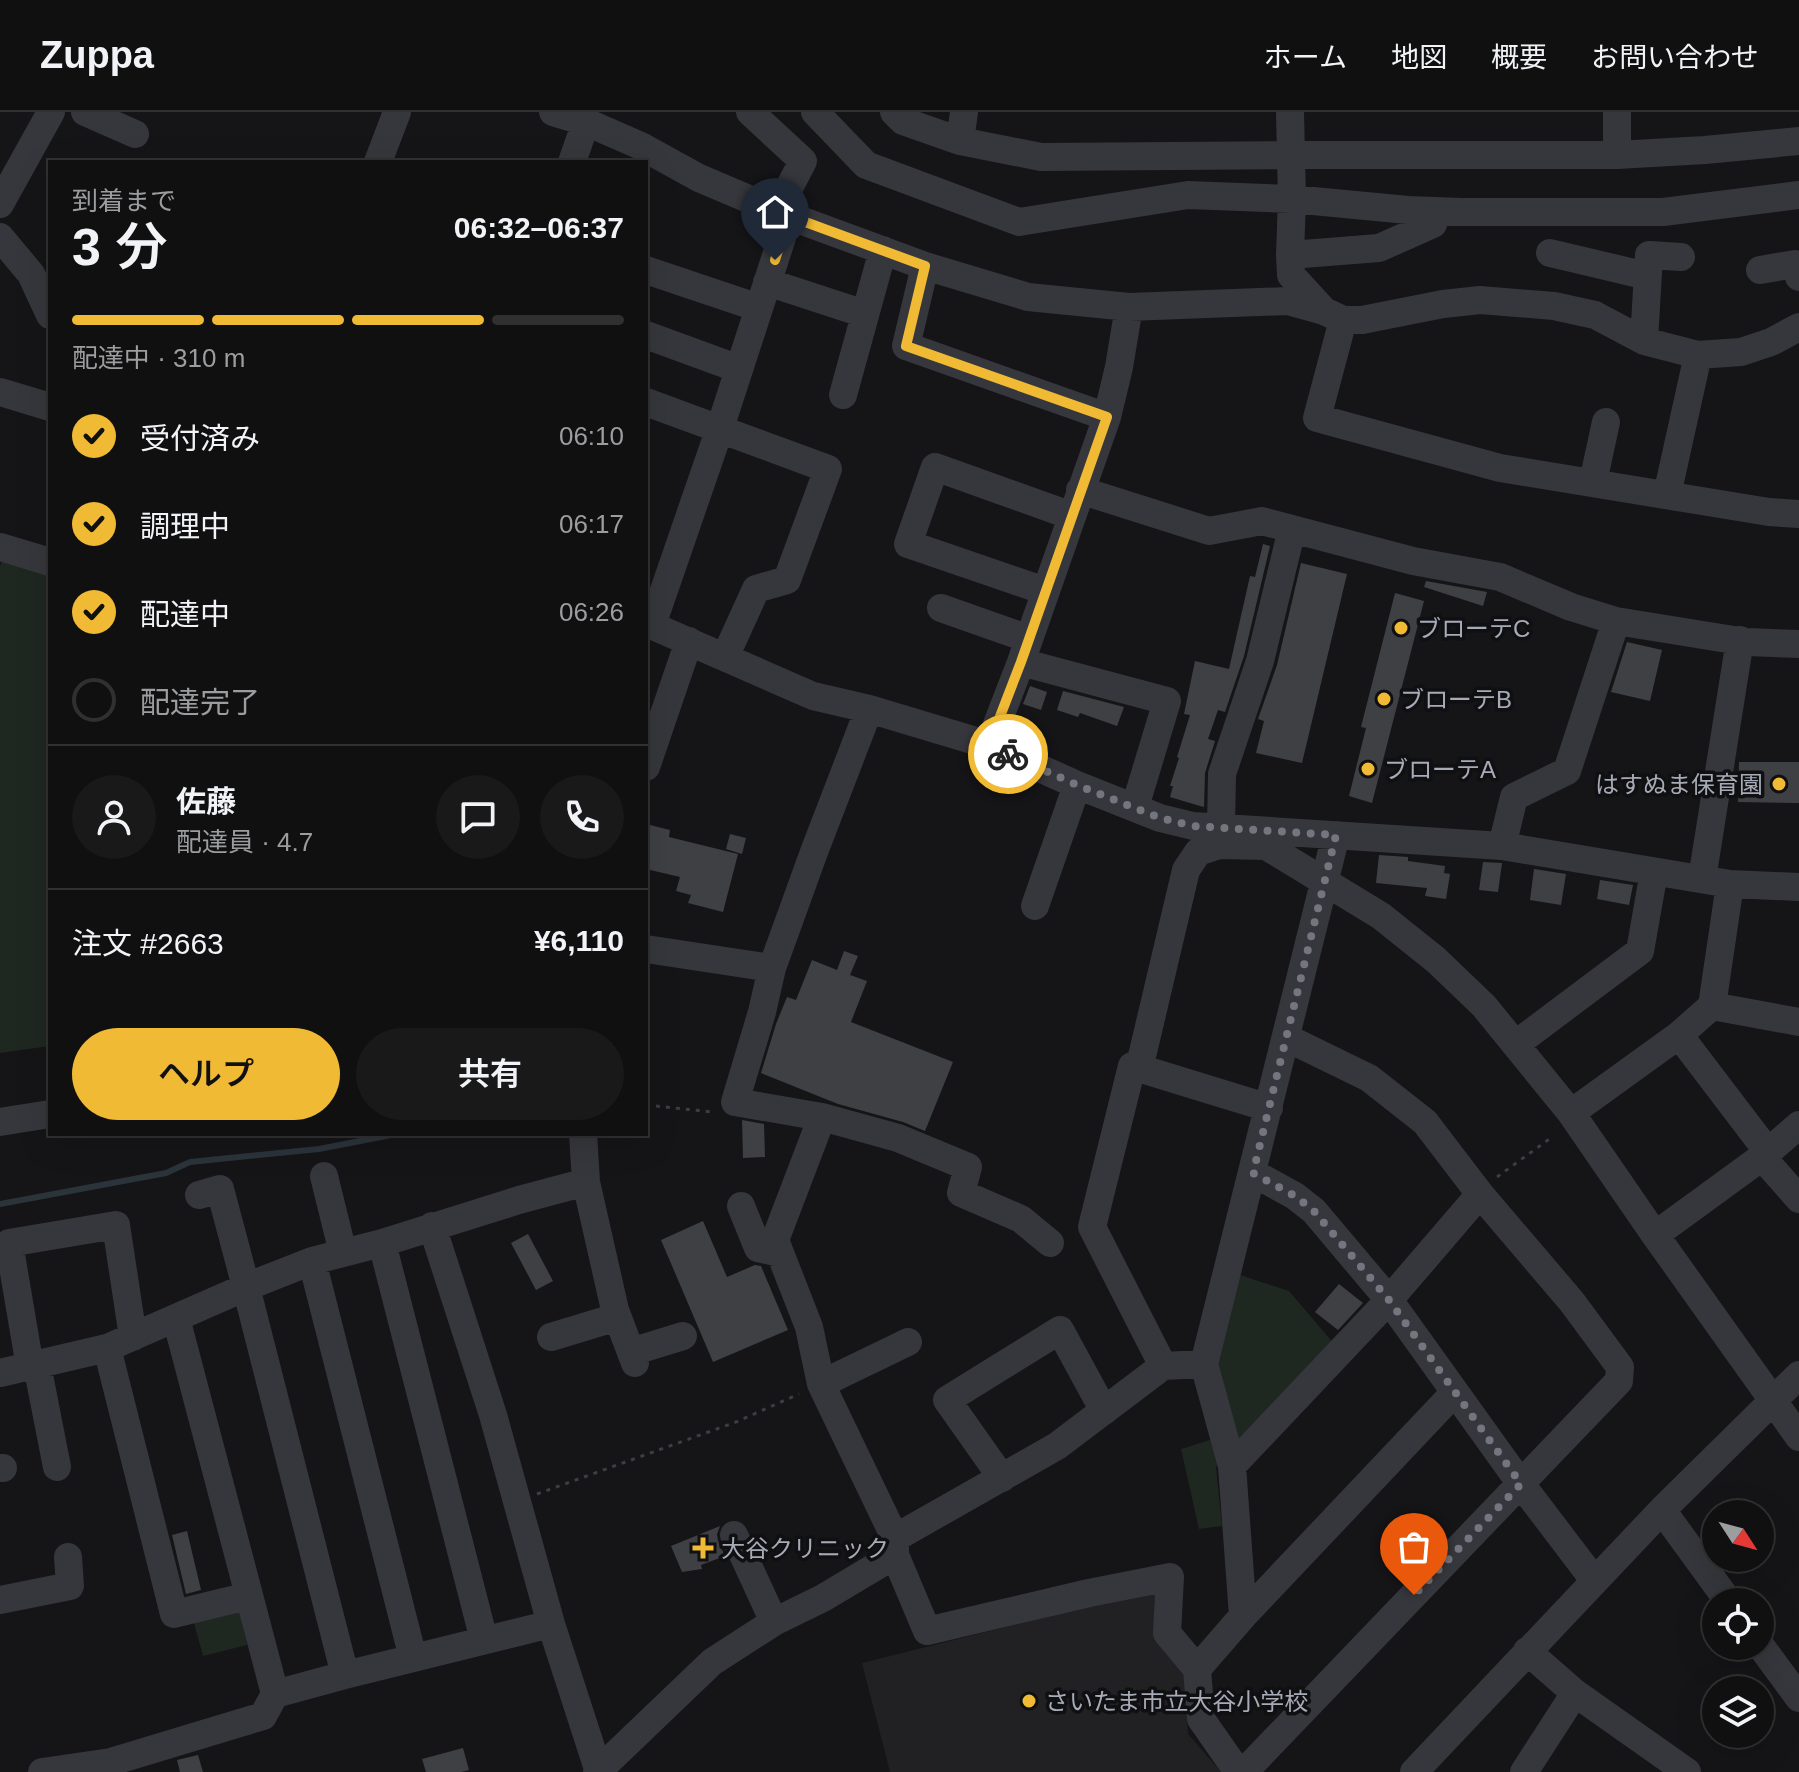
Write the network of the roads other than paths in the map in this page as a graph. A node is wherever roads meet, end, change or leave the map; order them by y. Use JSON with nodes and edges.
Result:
{"nodes":[{"id":1,"x":51,"y":112,"type":"edge"},
{"id":2,"x":85,"y":112,"type":"edge"},
{"id":3,"x":397,"y":112,"type":"edge"},
{"id":4,"x":553,"y":112,"type":"edge"},
{"id":5,"x":750,"y":112,"type":"edge"},
{"id":6,"x":815,"y":112,"type":"edge"},
{"id":7,"x":894,"y":112,"type":"edge"},
{"id":8,"x":964,"y":112,"type":"edge"},
{"id":9,"x":1290,"y":112,"type":"edge"},
{"id":10,"x":1617,"y":112,"type":"edge"},
{"id":11,"x":586,"y":122,"type":"junction"},
{"id":12,"x":135,"y":134,"type":"dead end"},
{"id":13,"x":960,"y":141,"type":"junction"},
{"id":14,"x":1799,"y":141,"type":"edge"},
{"id":15,"x":1290,"y":155,"type":"junction"},
{"id":16,"x":1617,"y":155,"type":"junction"},
{"id":17,"x":379,"y":160,"type":"edge"},
{"id":18,"x":573,"y":160,"type":"edge"},
{"id":19,"x":1799,"y":195,"type":"edge"},
{"id":20,"x":1292,"y":199,"type":"junction"},
{"id":21,"x":0,"y":204,"type":"edge"},
{"id":22,"x":783,"y":214,"type":"junction"},
{"id":23,"x":1433,"y":224,"type":"dead end"},
{"id":24,"x":0,"y":237,"type":"edge"},
{"id":25,"x":883,"y":250,"type":"junction"},
{"id":26,"x":1550,"y":253,"type":"dead end"},
{"id":27,"x":1290,"y":255,"type":"junction"},
{"id":28,"x":1681,"y":257,"type":"dead end"},
{"id":29,"x":925,"y":266,"type":"junction"},
{"id":30,"x":648,"y":270,"type":"edge"},
{"id":31,"x":1760,"y":270,"type":"dead end"},
{"id":32,"x":1647,"y":276,"type":"junction"},
{"id":33,"x":1799,"y":277,"type":"edge"},
{"id":34,"x":763,"y":295,"type":"junction"},
{"id":35,"x":1129,"y":307,"type":"junction"},
{"id":36,"x":48,"y":311,"type":"edge"},
{"id":37,"x":865,"y":314,"type":"junction"},
{"id":38,"x":1334,"y":315,"type":"junction"},
{"id":39,"x":1799,"y":327,"type":"edge"},
{"id":40,"x":648,"y":336,"type":"edge"},
{"id":41,"x":1644,"y":341,"type":"junction"},
{"id":42,"x":1698,"y":355,"type":"junction"},
{"id":43,"x":739,"y":369,"type":"junction"},
{"id":44,"x":0,"y":392,"type":"edge"},
{"id":45,"x":843,"y":395,"type":"dead end"},
{"id":46,"x":648,"y":403,"type":"edge"},
{"id":47,"x":48,"y":406,"type":"edge"},
{"id":48,"x":1107,"y":417,"type":"junction"},
{"id":49,"x":1606,"y":422,"type":"dead end"},
{"id":50,"x":720,"y":428,"type":"junction"},
{"id":51,"x":1593,"y":482,"type":"junction"},
{"id":52,"x":1667,"y":495,"type":"junction"},
{"id":53,"x":1076,"y":503,"type":"junction"},
{"id":54,"x":1799,"y":514,"type":"edge"},
{"id":55,"x":1292,"y":529,"type":"junction"},
{"id":56,"x":0,"y":547,"type":"edge"},
{"id":57,"x":48,"y":561,"type":"edge"},
{"id":58,"x":1045,"y":591,"type":"junction"},
{"id":59,"x":941,"y":608,"type":"dead end"},
{"id":60,"x":1616,"y":621,"type":"junction"},
{"id":61,"x":649,"y":624,"type":"edge"},
{"id":62,"x":1740,"y":640,"type":"junction"},
{"id":63,"x":689,"y":641,"type":"junction"},
{"id":64,"x":1799,"y":644,"type":"edge"},
{"id":65,"x":1025,"y":650,"type":"junction"},
{"id":66,"x":725,"y":657,"type":"junction"},
{"id":67,"x":869,"y":709,"type":"junction"},
{"id":68,"x":989,"y":745,"type":"junction"},
{"id":69,"x":648,"y":761,"type":"edge"},
{"id":70,"x":1077,"y":785,"type":"junction"},
{"id":71,"x":1135,"y":807,"type":"junction"},
{"id":72,"x":1221,"y":828,"type":"junction"},
{"id":73,"x":1336,"y":835,"type":"junction"},
{"id":74,"x":1502,"y":846,"type":"junction"},
{"id":75,"x":1654,"y":872,"type":"junction"},
{"id":76,"x":1326,"y":881,"type":"junction"},
{"id":77,"x":1716,"y":881,"type":"junction"},
{"id":78,"x":1799,"y":887,"type":"edge"},
{"id":79,"x":1035,"y":906,"type":"dead end"},
{"id":80,"x":648,"y":949,"type":"edge"},
{"id":81,"x":772,"y":968,"type":"junction"},
{"id":82,"x":1712,"y":1006,"type":"junction"},
{"id":83,"x":1799,"y":1022,"type":"edge"},
{"id":84,"x":1679,"y":1035,"type":"junction"},
{"id":85,"x":1287,"y":1038,"type":"junction"},
{"id":86,"x":1516,"y":1044,"type":"junction"},
{"id":87,"x":1139,"y":1069,"type":"junction"},
{"id":88,"x":1269,"y":1108,"type":"junction"},
{"id":89,"x":1571,"y":1113,"type":"junction"},
{"id":90,"x":48,"y":1114,"type":"edge"},
{"id":91,"x":822,"y":1117,"type":"junction"},
{"id":92,"x":0,"y":1122,"type":"edge"},
{"id":93,"x":1799,"y":1125,"type":"edge"},
{"id":94,"x":583,"y":1136,"type":"edge"},
{"id":95,"x":1765,"y":1154,"type":"junction"},
{"id":96,"x":1253,"y":1173,"type":"junction"},
{"id":97,"x":324,"y":1176,"type":"dead end"},
{"id":98,"x":586,"y":1182,"type":"junction"},
{"id":99,"x":1478,"y":1192,"type":"junction"},
{"id":100,"x":199,"y":1195,"type":"dead end"},
{"id":101,"x":1799,"y":1199,"type":"edge"},
{"id":102,"x":741,"y":1206,"type":"dead end"},
{"id":103,"x":432,"y":1226,"type":"junction"},
{"id":104,"x":1655,"y":1235,"type":"junction"},
{"id":105,"x":382,"y":1243,"type":"junction"},
{"id":106,"x":1050,"y":1243,"type":"dead end"},
{"id":107,"x":343,"y":1253,"type":"junction"},
{"id":108,"x":780,"y":1253,"type":"junction"},
{"id":109,"x":312,"y":1261,"type":"junction"},
{"id":110,"x":246,"y":1287,"type":"junction"},
{"id":111,"x":1389,"y":1300,"type":"junction"},
{"id":112,"x":617,"y":1317,"type":"junction"},
{"id":113,"x":176,"y":1318,"type":"junction"},
{"id":114,"x":11,"y":1322,"type":"edge"},
{"id":115,"x":683,"y":1336,"type":"dead end"},
{"id":116,"x":133,"y":1337,"type":"junction"},
{"id":117,"x":551,"y":1337,"type":"dead end"},
{"id":118,"x":908,"y":1342,"type":"dead end"},
{"id":119,"x":107,"y":1348,"type":"junction"},
{"id":120,"x":1204,"y":1364,"type":"junction"},
{"id":121,"x":33,"y":1366,"type":"junction"},
{"id":122,"x":1163,"y":1366,"type":"junction"},
{"id":123,"x":0,"y":1373,"type":"edge"},
{"id":124,"x":1799,"y":1375,"type":"edge"},
{"id":125,"x":821,"y":1384,"type":"junction"},
{"id":126,"x":1455,"y":1392,"type":"junction"},
{"id":127,"x":1773,"y":1400,"type":"junction"},
{"id":128,"x":1104,"y":1411,"type":"junction"},
{"id":129,"x":1799,"y":1437,"type":"edge"},
{"id":130,"x":1232,"y":1466,"type":"junction"},
{"id":131,"x":57,"y":1467,"type":"dead end"},
{"id":132,"x":1002,"y":1478,"type":"junction"},
{"id":133,"x":1521,"y":1484,"type":"junction"},
{"id":134,"x":1662,"y":1510,"type":"junction"},
{"id":135,"x":734,"y":1535,"type":"dead end"},
{"id":136,"x":895,"y":1547,"type":"junction"},
{"id":137,"x":68,"y":1557,"type":"dead end"},
{"id":138,"x":1594,"y":1580,"type":"junction"},
{"id":139,"x":1719,"y":1588,"type":"edge"},
{"id":140,"x":248,"y":1596,"type":"junction"},
{"id":141,"x":0,"y":1600,"type":"edge"},
{"id":142,"x":1243,"y":1616,"type":"junction"},
{"id":143,"x":774,"y":1622,"type":"junction"},
{"id":144,"x":551,"y":1624,"type":"junction"},
{"id":145,"x":484,"y":1640,"type":"junction"},
{"id":146,"x":1527,"y":1651,"type":"junction"},
{"id":147,"x":413,"y":1658,"type":"junction"},
{"id":148,"x":1771,"y":1660,"type":"edge"},
{"id":149,"x":1197,"y":1669,"type":"junction"},
{"id":150,"x":345,"y":1675,"type":"junction"},
{"id":151,"x":1575,"y":1693,"type":"junction"},
{"id":152,"x":275,"y":1694,"type":"junction"},
{"id":153,"x":1799,"y":1698,"type":"edge"},
{"id":154,"x":1418,"y":1771,"type":"edge"},
{"id":155,"x":42,"y":1772,"type":"edge"},
{"id":156,"x":598,"y":1772,"type":"edge"},
{"id":157,"x":1241,"y":1772,"type":"edge"},
{"id":158,"x":1524,"y":1772,"type":"edge"},
{"id":159,"x":1687,"y":1772,"type":"edge"}],
"edges":[{"from":1,"to":21,"type":"street"},
{"from":2,"to":12,"type":"street"},
{"from":3,"to":17,"type":"street"},
{"from":4,"to":11,"type":"street"},
{"from":5,"to":22,"type":"street"},
{"from":6,"to":20,"type":"street"},
{"from":7,"to":13,"type":"street"},
{"from":8,"to":13,"type":"street"},
{"from":9,"to":15,"type":"street"},
{"from":10,"to":16,"type":"street"},
{"from":11,"to":18,"type":"street"},
{"from":11,"to":22,"type":"street"},
{"from":13,"to":15,"type":"street"},
{"from":14,"to":16,"type":"street"},
{"from":15,"to":16,"type":"street"},
{"from":15,"to":20,"type":"street"},
{"from":19,"to":20,"type":"street"},
{"from":20,"to":27,"type":"street"},
{"from":22,"to":25,"type":"street"},
{"from":22,"to":34,"type":"street"},
{"from":23,"to":27,"type":"street"},
{"from":24,"to":36,"type":"street"},
{"from":25,"to":29,"type":"street"},
{"from":25,"to":37,"type":"street"},
{"from":26,"to":32,"type":"street"},
{"from":27,"to":38,"type":"street"},
{"from":28,"to":32,"type":"street"},
{"from":29,"to":35,"type":"street"},
{"from":29,"to":48,"type":"street"},
{"from":30,"to":34,"type":"street"},
{"from":31,"to":33,"type":"street"},
{"from":32,"to":41,"type":"street"},
{"from":34,"to":37,"type":"street"},
{"from":34,"to":43,"type":"street"},
{"from":35,"to":38,"type":"street"},
{"from":35,"to":48,"type":"street"},
{"from":37,"to":45,"type":"street"},
{"from":38,"to":41,"type":"street"},
{"from":38,"to":51,"type":"street"},
{"from":39,"to":42,"type":"street"},
{"from":40,"to":43,"type":"street"},
{"from":41,"to":42,"type":"street"},
{"from":42,"to":52,"type":"street"},
{"from":43,"to":50,"type":"street"},
{"from":44,"to":47,"type":"street"},
{"from":46,"to":50,"type":"street"},
{"from":48,"to":53,"type":"street"},
{"from":49,"to":51,"type":"street"},
{"from":50,"to":61,"type":"street"},
{"from":50,"to":66,"type":"street"},
{"from":51,"to":52,"type":"street"},
{"from":52,"to":54,"type":"street"},
{"from":53,"to":55,"type":"street"},
{"from":53,"to":58,"type":"street"},
{"from":53,"to":58,"type":"street"},
{"from":55,"to":60,"type":"street"},
{"from":55,"to":72,"type":"street"},
{"from":56,"to":57,"type":"street"},
{"from":58,"to":65,"type":"street"},
{"from":59,"to":65,"type":"street"},
{"from":60,"to":62,"type":"street"},
{"from":60,"to":74,"type":"street"},
{"from":61,"to":63,"type":"street"},
{"from":62,"to":64,"type":"street"},
{"from":62,"to":77,"type":"street"},
{"from":63,"to":66,"type":"street"},
{"from":63,"to":69,"type":"street"},
{"from":65,"to":68,"type":"street"},
{"from":65,"to":71,"type":"street"},
{"from":66,"to":67,"type":"street"},
{"from":67,"to":68,"type":"street"},
{"from":67,"to":81,"type":"street"},
{"from":68,"to":70,"type":"street"},
{"from":70,"to":71,"type":"street"},
{"from":70,"to":79,"type":"street"},
{"from":71,"to":72,"type":"street"},
{"from":72,"to":73,"type":"street"},
{"from":73,"to":74,"type":"street"},
{"from":73,"to":76,"type":"street"},
{"from":74,"to":75,"type":"street"},
{"from":75,"to":77,"type":"street"},
{"from":75,"to":86,"type":"street"},
{"from":76,"to":85,"type":"street"},
{"from":76,"to":86,"type":"street"},
{"from":76,"to":87,"type":"street"},
{"from":77,"to":78,"type":"street"},
{"from":77,"to":82,"type":"street"},
{"from":80,"to":81,"type":"street"},
{"from":81,"to":91,"type":"street"},
{"from":82,"to":83,"type":"street"},
{"from":82,"to":84,"type":"street"},
{"from":84,"to":89,"type":"street"},
{"from":84,"to":95,"type":"street"},
{"from":85,"to":88,"type":"street"},
{"from":85,"to":99,"type":"street"},
{"from":86,"to":89,"type":"street"},
{"from":87,"to":88,"type":"street"},
{"from":87,"to":122,"type":"street"},
{"from":88,"to":96,"type":"street"},
{"from":89,"to":104,"type":"street"},
{"from":90,"to":92,"type":"street"},
{"from":91,"to":106,"type":"street"},
{"from":91,"to":108,"type":"street"},
{"from":93,"to":95,"type":"street"},
{"from":94,"to":98,"type":"street"},
{"from":95,"to":101,"type":"street"},
{"from":95,"to":104,"type":"street"},
{"from":96,"to":111,"type":"street"},
{"from":96,"to":120,"type":"street"},
{"from":97,"to":107,"type":"street"},
{"from":98,"to":103,"type":"street"},
{"from":98,"to":112,"type":"street"},
{"from":99,"to":111,"type":"street"},
{"from":99,"to":133,"type":"street"},
{"from":100,"to":110,"type":"street"},
{"from":102,"to":108,"type":"street"},
{"from":103,"to":105,"type":"street"},
{"from":103,"to":144,"type":"street"},
{"from":104,"to":127,"type":"street"},
{"from":105,"to":107,"type":"street"},
{"from":105,"to":145,"type":"street"},
{"from":107,"to":109,"type":"street"},
{"from":108,"to":125,"type":"street"},
{"from":109,"to":110,"type":"street"},
{"from":109,"to":147,"type":"street"},
{"from":110,"to":113,"type":"street"},
{"from":110,"to":150,"type":"street"},
{"from":111,"to":126,"type":"street"},
{"from":111,"to":130,"type":"street"},
{"from":112,"to":115,"type":"street"},
{"from":112,"to":117,"type":"street"},
{"from":113,"to":116,"type":"street"},
{"from":113,"to":140,"type":"street"},
{"from":114,"to":116,"type":"street"},
{"from":114,"to":121,"type":"street"},
{"from":116,"to":119,"type":"street"},
{"from":118,"to":125,"type":"street"},
{"from":119,"to":121,"type":"street"},
{"from":119,"to":140,"type":"street"},
{"from":120,"to":122,"type":"street"},
{"from":120,"to":130,"type":"street"},
{"from":121,"to":123,"type":"street"},
{"from":121,"to":131,"type":"street"},
{"from":122,"to":128,"type":"street"},
{"from":124,"to":127,"type":"street"},
{"from":125,"to":136,"type":"street"},
{"from":126,"to":133,"type":"street"},
{"from":126,"to":142,"type":"street"},
{"from":127,"to":129,"type":"street"},
{"from":127,"to":134,"type":"street"},
{"from":128,"to":132,"type":"street"},
{"from":128,"to":132,"type":"street"},
{"from":130,"to":142,"type":"street"},
{"from":132,"to":136,"type":"street"},
{"from":133,"to":138,"type":"street"},
{"from":133,"to":157,"type":"street"},
{"from":134,"to":138,"type":"street"},
{"from":134,"to":139,"type":"street"},
{"from":135,"to":143,"type":"street"},
{"from":136,"to":143,"type":"street"},
{"from":136,"to":149,"type":"street"},
{"from":137,"to":141,"type":"street"},
{"from":138,"to":146,"type":"street"},
{"from":140,"to":152,"type":"street"},
{"from":142,"to":149,"type":"street"},
{"from":143,"to":156,"type":"street"},
{"from":144,"to":145,"type":"street"},
{"from":144,"to":156,"type":"street"},
{"from":145,"to":147,"type":"street"},
{"from":146,"to":151,"type":"street"},
{"from":146,"to":154,"type":"street"},
{"from":147,"to":150,"type":"street"},
{"from":148,"to":153,"type":"street"},
{"from":149,"to":157,"type":"street"},
{"from":150,"to":152,"type":"street"},
{"from":151,"to":158,"type":"street"},
{"from":151,"to":159,"type":"street"},
{"from":152,"to":155,"type":"street"}]}
